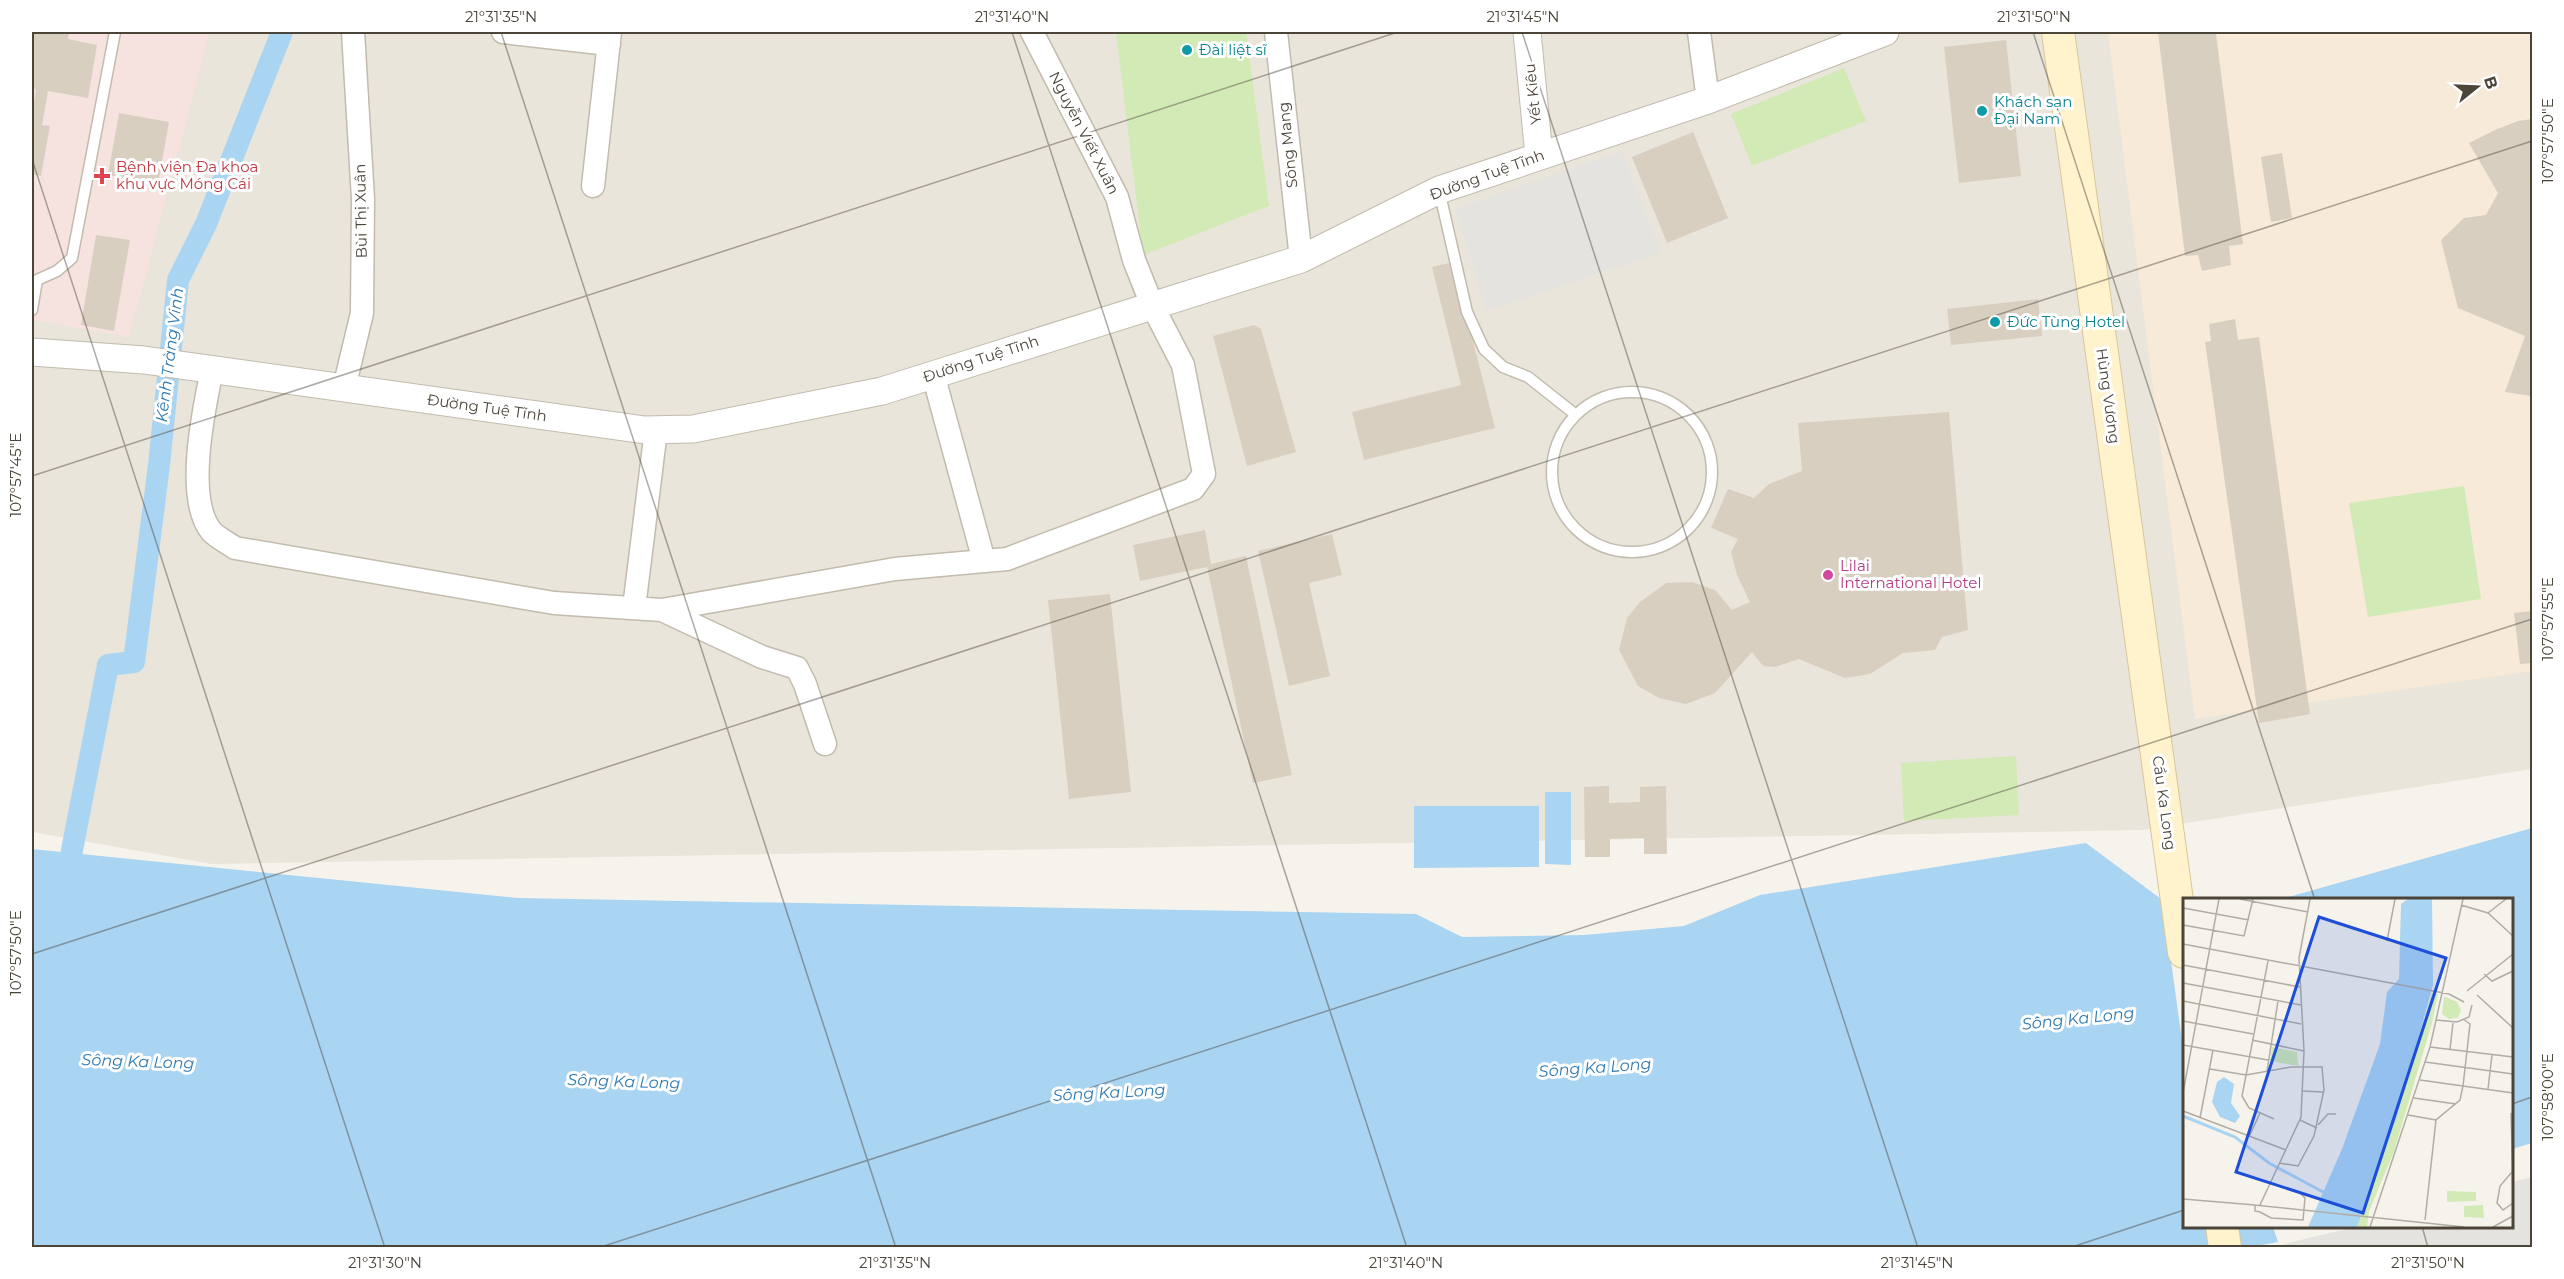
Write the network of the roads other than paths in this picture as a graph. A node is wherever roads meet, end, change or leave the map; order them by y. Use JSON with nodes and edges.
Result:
{"nodes":[{"id":1,"x":115,"y":32,"type":"edge"},
{"id":2,"x":353,"y":32,"type":"edge"},
{"id":3,"x":503,"y":32,"type":"edge"},
{"id":4,"x":1032,"y":32,"type":"edge"},
{"id":5,"x":1276,"y":32,"type":"edge"},
{"id":6,"x":1527,"y":32,"type":"edge"},
{"id":7,"x":1699,"y":32,"type":"edge"},
{"id":8,"x":2058,"y":32,"type":"edge"},
{"id":9,"x":1873,"y":34,"type":"edge"},
{"id":10,"x":609,"y":38,"type":"edge"},
{"id":11,"x":1708,"y":100,"type":"junction"},
{"id":12,"x":1539,"y":156,"type":"junction"},
{"id":13,"x":593,"y":186,"type":"dead end"},
{"id":14,"x":1439,"y":190,"type":"junction"},
{"id":15,"x":1301,"y":259,"type":"junction"},
{"id":16,"x":34,"y":279,"type":"edge"},
{"id":17,"x":1152,"y":305,"type":"junction"},
{"id":18,"x":32,"y":310,"type":"edge"},
{"id":19,"x":32,"y":352,"type":"edge"},
{"id":20,"x":211,"y":369,"type":"junction"},
{"id":21,"x":933,"y":374,"type":"junction"},
{"id":22,"x":344,"y":388,"type":"junction"},
{"id":23,"x":1576,"y":415,"type":"junction"},
{"id":24,"x":656,"y":430,"type":"junction"},
{"id":25,"x":984,"y":561,"type":"junction"},
{"id":26,"x":634,"y":608,"type":"junction"},
{"id":27,"x":662,"y":610,"type":"junction"},
{"id":28,"x":2143,"y":653,"type":"joint"},
{"id":29,"x":825,"y":744,"type":"dead end"},
{"id":30,"x":2183,"y":945,"type":"edge"},
{"id":31,"x":2222,"y":1228,"type":"edge"},
{"id":32,"x":2225,"y":1248,"type":"edge"}],
"edges":[{"from":1,"to":16,"type":"lane"},
{"from":2,"to":22,"type":"street","name":"Bùi Thị Xuân"},
{"from":3,"to":10,"type":"street"},
{"from":4,"to":17,"type":"street","name":"Nguyễn Viết Xuân"},
{"from":5,"to":15,"type":"street","name":"Sông Mang"},
{"from":6,"to":12,"type":"street","name":"Yết Kiêu"},
{"from":7,"to":11,"type":"street"},
{"from":8,"to":28,"type":"main road","name":"Hùng Vương"},
{"from":9,"to":11,"type":"street","name":"Đường Tuệ Tĩnh"},
{"from":10,"to":13,"type":"street"},
{"from":11,"to":12,"type":"street","name":"Đường Tuệ Tĩnh"},
{"from":12,"to":14,"type":"street","name":"Đường Tuệ Tĩnh"},
{"from":14,"to":15,"type":"street","name":"Đường Tuệ Tĩnh"},
{"from":14,"to":23,"type":"lane"},
{"from":15,"to":17,"type":"street","name":"Đường Tuệ Tĩnh"},
{"from":16,"to":18,"type":"lane"},
{"from":17,"to":21,"type":"street","name":"Đường Tuệ Tĩnh"},
{"from":17,"to":25,"type":"street","name":"Nguyễn Viết Xuân"},
{"from":19,"to":20,"type":"street","name":"Đường Tuệ Tĩnh"},
{"from":20,"to":22,"type":"street","name":"Đường Tuệ Tĩnh"},
{"from":20,"to":26,"type":"street"},
{"from":21,"to":24,"type":"street","name":"Đường Tuệ Tĩnh"},
{"from":21,"to":25,"type":"street"},
{"from":22,"to":24,"type":"street","name":"Đường Tuệ Tĩnh"},
{"from":23,"to":23,"type":"lane"},
{"from":24,"to":26,"type":"street"},
{"from":25,"to":27,"type":"street","name":"Nguyễn Viết Xuân"},
{"from":26,"to":27,"type":"street"},
{"from":27,"to":29,"type":"street"},
{"from":28,"to":30,"type":"main road","name":"Cầu Ka Long"},
{"from":31,"to":32,"type":"main road"}]}
